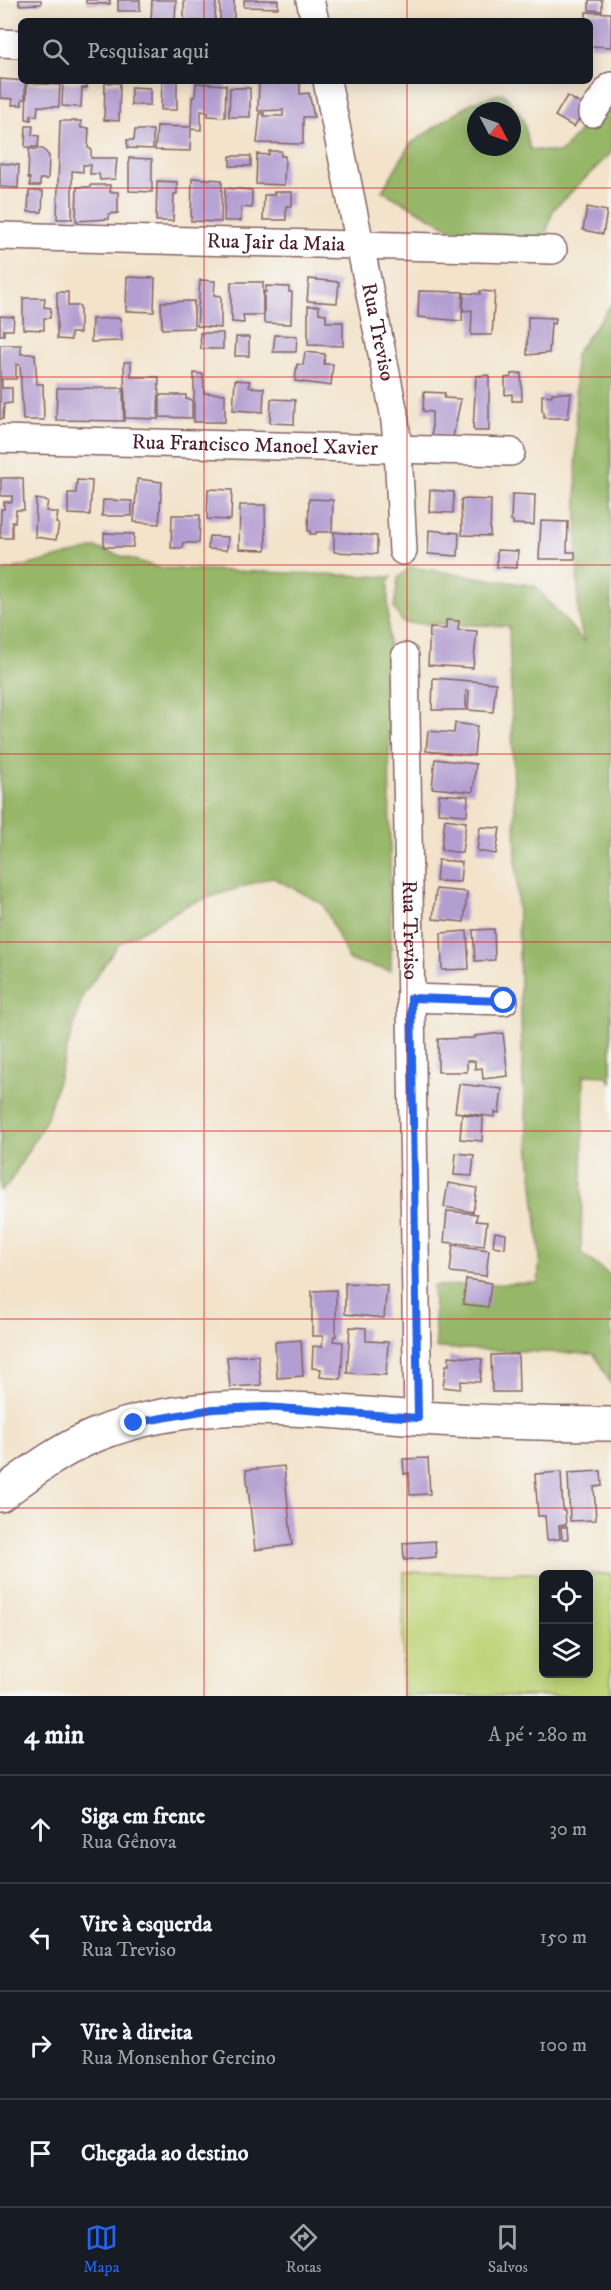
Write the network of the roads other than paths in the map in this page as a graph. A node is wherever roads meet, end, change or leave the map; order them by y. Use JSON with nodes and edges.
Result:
{"nodes":[{"id":1,"x":310,"y":0,"type":"edge"},
{"id":2,"x":314,"y":18,"type":"edge"},
{"id":3,"x":0,"y":43,"type":"edge"},
{"id":4,"x":18,"y":44,"type":"edge"},
{"id":5,"x":328,"y":84,"type":"edge"},
{"id":6,"x":611,"y":86,"type":"edge"},
{"id":7,"x":592,"y":113,"type":"dead end"},
{"id":8,"x":0,"y":236,"type":"edge"},
{"id":9,"x":361,"y":245,"type":"junction"},
{"id":10,"x":553,"y":250,"type":"dead end"},
{"id":11,"x":0,"y":439,"type":"edge"},
{"id":12,"x":398,"y":449,"type":"junction"},
{"id":13,"x":511,"y":452,"type":"dead end"},
{"id":14,"x":403,"y":551,"type":"dead end"},
{"id":15,"x":405,"y":657,"type":"dead end"},
{"id":16,"x":411,"y":998,"type":"junction"},
{"id":17,"x":504,"y":1001,"type":"dead end"},
{"id":18,"x":418,"y":1418,"type":"junction"},
{"id":19,"x":611,"y":1424,"type":"edge"},
{"id":20,"x":0,"y":1495,"type":"edge"}],
"edges":[{"from":1,"to":2,"type":"street"},
{"from":3,"to":4,"type":"street"},
{"from":5,"to":9,"type":"street","name":"Rua Treviso"},
{"from":6,"to":7,"type":"street"},
{"from":8,"to":9,"type":"street","name":"Rua Jair da Maia"},
{"from":9,"to":10,"type":"street","name":"Rua Jair da Maia"},
{"from":9,"to":12,"type":"street","name":"Rua Treviso"},
{"from":11,"to":12,"type":"street","name":"Rua Francisco Manoel Xavier"},
{"from":12,"to":13,"type":"street","name":"Rua Francisco Manoel Xavier"},
{"from":12,"to":14,"type":"street","name":"Rua Treviso"},
{"from":15,"to":16,"type":"street","name":"Rua Treviso"},
{"from":16,"to":17,"type":"street"},
{"from":16,"to":18,"type":"street","name":"Rua Treviso"},
{"from":18,"to":19,"type":"main road"},
{"from":18,"to":20,"type":"main road"}]}
